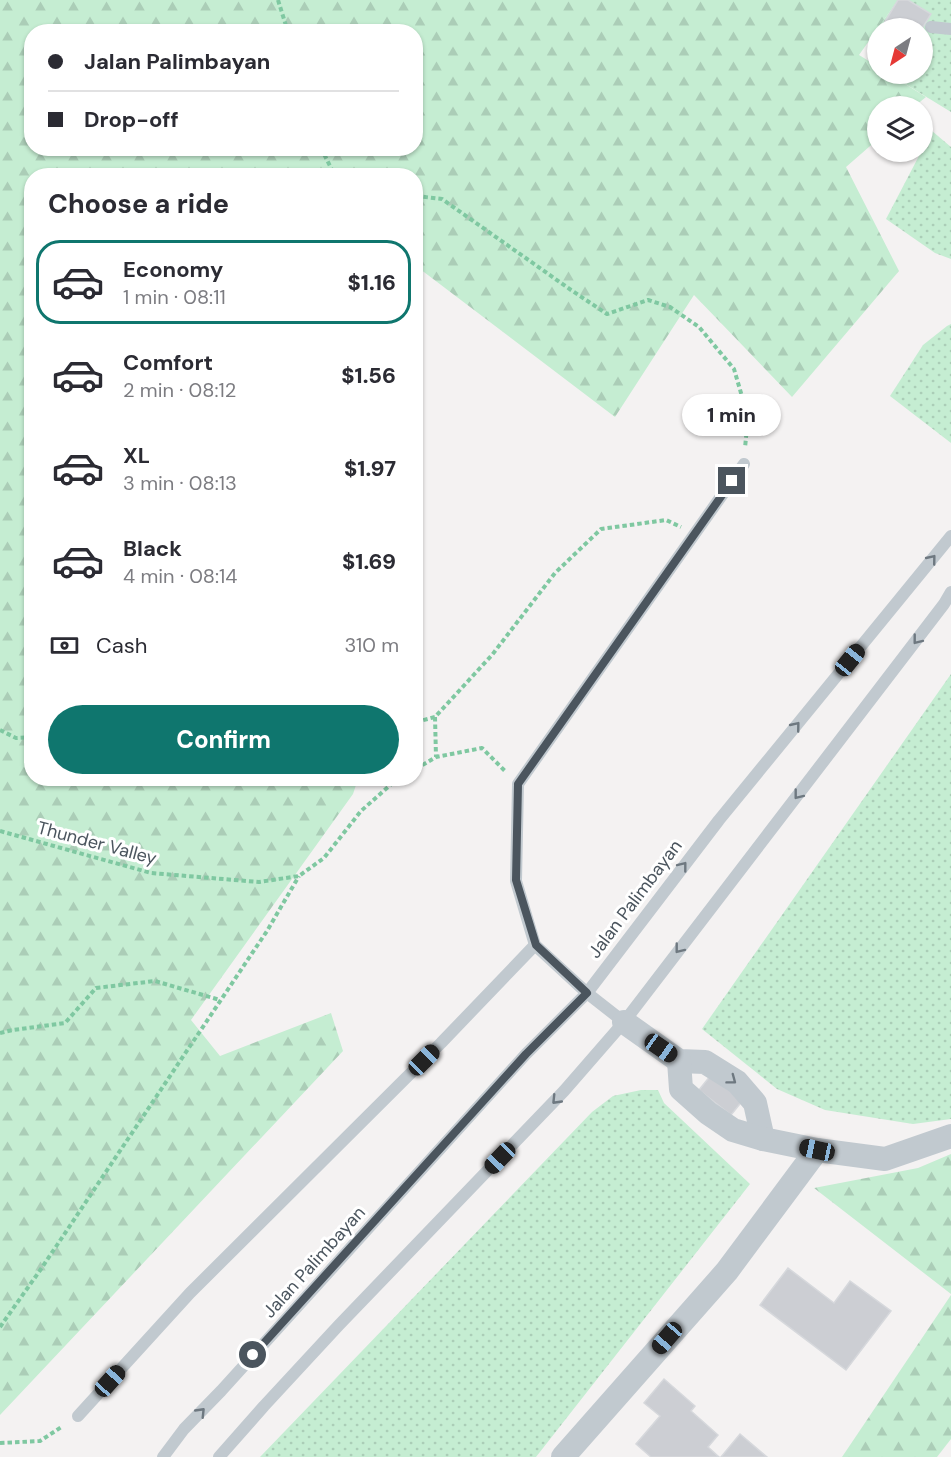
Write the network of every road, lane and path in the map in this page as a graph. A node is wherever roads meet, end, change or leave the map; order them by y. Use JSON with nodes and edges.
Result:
{"nodes":[{"id":1,"x":278,"y":0,"type":"edge"},
{"id":2,"x":286,"y":24,"type":"edge"},
{"id":3,"x":933,"y":27,"type":"edge"},
{"id":4,"x":951,"y":29,"type":"edge"},
{"id":5,"x":423,"y":197,"type":"edge"},
{"id":6,"x":744,"y":464,"type":"joint"},
{"id":7,"x":696,"y":533,"type":"junction"},
{"id":8,"x":951,"y":536,"type":"edge"},
{"id":9,"x":951,"y":592,"type":"edge"},
{"id":10,"x":435,"y":717,"type":"junction"},
{"id":11,"x":423,"y":720,"type":"edge"},
{"id":12,"x":0,"y":730,"type":"edge"},
{"id":13,"x":24,"y":738,"type":"edge"},
{"id":14,"x":436,"y":757,"type":"junction"},
{"id":15,"x":423,"y":765,"type":"edge"},
{"id":16,"x":518,"y":784,"type":"junction"},
{"id":17,"x":389,"y":786,"type":"edge"},
{"id":18,"x":0,"y":831,"type":"edge"},
{"id":19,"x":299,"y":876,"type":"junction"},
{"id":20,"x":536,"y":945,"type":"junction"},
{"id":21,"x":587,"y":993,"type":"junction"},
{"id":22,"x":220,"y":1000,"type":"junction"},
{"id":23,"x":624,"y":1022,"type":"junction"},
{"id":24,"x":0,"y":1033,"type":"edge"},
{"id":25,"x":680,"y":1061,"type":"junction"},
{"id":26,"x":951,"y":1136,"type":"edge"},
{"id":27,"x":763,"y":1139,"type":"junction"},
{"id":28,"x":817,"y":1150,"type":"junction"},
{"id":29,"x":0,"y":1327,"type":"edge"},
{"id":30,"x":78,"y":1416,"type":"joint"},
{"id":31,"x":0,"y":1443,"type":"edge"},
{"id":32,"x":163,"y":1457,"type":"edge"},
{"id":33,"x":219,"y":1457,"type":"edge"},
{"id":34,"x":563,"y":1457,"type":"edge"}],
"edges":[{"from":1,"to":2,"type":"path"},
{"from":3,"to":4,"type":"lane"},
{"from":5,"to":6,"type":"path"},
{"from":6,"to":7,"type":"lane"},
{"from":7,"to":10,"type":"path"},
{"from":7,"to":16,"type":"lane"},
{"from":21,"to":8,"type":"lane","name":"Jalan Palimbayan","one_way":true},
{"from":9,"to":23,"type":"lane","one_way":true},
{"from":10,"to":11,"type":"path"},
{"from":10,"to":14,"type":"path"},
{"from":12,"to":13,"type":"path"},
{"from":14,"to":15,"type":"path"},
{"from":14,"to":16,"type":"path"},
{"from":16,"to":20,"type":"lane"},
{"from":17,"to":19,"type":"path","name":"Thunder Valley"},
{"from":18,"to":19,"type":"path","name":"Thunder Valley"},
{"from":19,"to":22,"type":"path"},
{"from":20,"to":21,"type":"lane"},
{"from":20,"to":30,"type":"lane"},
{"from":21,"to":23,"type":"lane"},
{"from":32,"to":21,"type":"lane","name":"Jalan Palimbayan","one_way":true},
{"from":22,"to":24,"type":"path"},
{"from":22,"to":29,"type":"path"},
{"from":23,"to":25,"type":"street"},
{"from":23,"to":33,"type":"lane","one_way":true},
{"from":25,"to":27,"type":"street"},
{"from":25,"to":27,"type":"street","one_way":true},
{"from":26,"to":28,"type":"street"},
{"from":27,"to":28,"type":"street"},
{"from":28,"to":34,"type":"street"},
{"from":30,"to":31,"type":"path"}]}
